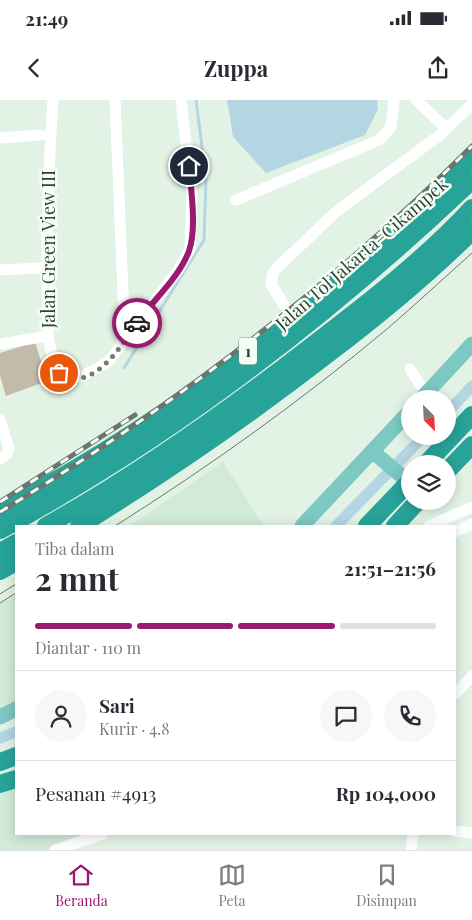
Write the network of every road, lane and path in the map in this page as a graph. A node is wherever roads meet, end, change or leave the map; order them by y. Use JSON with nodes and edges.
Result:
{"nodes":[{"id":1,"x":53,"y":100,"type":"edge"},
{"id":2,"x":115,"y":100,"type":"edge"},
{"id":3,"x":181,"y":100,"type":"edge"},
{"id":4,"x":394,"y":100,"type":"edge"},
{"id":5,"x":416,"y":100,"type":"edge"},
{"id":6,"x":472,"y":104,"type":"edge"},
{"id":7,"x":447,"y":129,"type":"junction"},
{"id":8,"x":41,"y":135,"type":"dead end"},
{"id":9,"x":0,"y":138,"type":"edge"},
{"id":10,"x":472,"y":158,"type":"edge"},
{"id":11,"x":472,"y":180,"type":"edge"},
{"id":12,"x":236,"y":200,"type":"dead end"},
{"id":13,"x":472,"y":208,"type":"edge"},
{"id":14,"x":472,"y":231,"type":"edge"},
{"id":15,"x":39,"y":268,"type":"dead end"},
{"id":16,"x":0,"y":270,"type":"edge"},
{"id":17,"x":284,"y":305,"type":"dead end"},
{"id":18,"x":42,"y":337,"type":"dead end"},
{"id":19,"x":125,"y":341,"type":"junction"},
{"id":20,"x":0,"y":344,"type":"edge"},
{"id":21,"x":472,"y":344,"type":"edge"},
{"id":22,"x":410,"y":369,"type":"dead end"},
{"id":23,"x":420,"y":390,"type":"edge"},
{"id":24,"x":429,"y":390,"type":"edge"},
{"id":25,"x":472,"y":415,"type":"edge"},
{"id":26,"x":0,"y":420,"type":"edge"},
{"id":27,"x":401,"y":422,"type":"edge"},
{"id":28,"x":472,"y":444,"type":"edge"},
{"id":29,"x":472,"y":453,"type":"edge"},
{"id":30,"x":376,"y":454,"type":"junction"},
{"id":31,"x":434,"y":455,"type":"edge"},
{"id":32,"x":0,"y":459,"type":"edge"},
{"id":33,"x":456,"y":461,"type":"edge"},
{"id":34,"x":456,"y":470,"type":"edge"},
{"id":35,"x":401,"y":475,"type":"edge"},
{"id":36,"x":401,"y":485,"type":"edge"},
{"id":37,"x":472,"y":507,"type":"edge"},
{"id":38,"x":410,"y":510,"type":"edge"},
{"id":39,"x":417,"y":510,"type":"edge"},
{"id":40,"x":0,"y":511,"type":"edge"},
{"id":41,"x":472,"y":524,"type":"edge"},
{"id":42,"x":48,"y":525,"type":"edge"},
{"id":43,"x":81,"y":525,"type":"edge"},
{"id":44,"x":303,"y":525,"type":"edge"},
{"id":45,"x":368,"y":525,"type":"edge"},
{"id":46,"x":396,"y":525,"type":"edge"},
{"id":47,"x":403,"y":525,"type":"edge"},
{"id":48,"x":431,"y":525,"type":"edge"},
{"id":49,"x":0,"y":530,"type":"edge"},
{"id":50,"x":456,"y":532,"type":"edge"},
{"id":51,"x":15,"y":544,"type":"edge"},
{"id":52,"x":0,"y":552,"type":"edge"},
{"id":53,"x":15,"y":563,"type":"edge"},
{"id":54,"x":0,"y":571,"type":"edge"},
{"id":55,"x":472,"y":676,"type":"edge"},
{"id":56,"x":456,"y":693,"type":"edge"},
{"id":57,"x":15,"y":710,"type":"edge"},
{"id":58,"x":0,"y":717,"type":"edge"},
{"id":59,"x":15,"y":756,"type":"edge"},
{"id":60,"x":0,"y":762,"type":"edge"},
{"id":61,"x":15,"y":780,"type":"edge"},
{"id":62,"x":0,"y":786,"type":"edge"},
{"id":63,"x":456,"y":831,"type":"edge"},
{"id":64,"x":472,"y":833,"type":"edge"},
{"id":65,"x":100,"y":835,"type":"edge"},
{"id":66,"x":413,"y":835,"type":"edge"},
{"id":67,"x":55,"y":850,"type":"edge"},
{"id":68,"x":411,"y":850,"type":"edge"}],
"edges":[{"from":1,"to":19,"type":"street","name":"Jalan Green View III"},
{"from":2,"to":19,"type":"street"},
{"from":3,"to":19,"type":"street"},
{"from":4,"to":12,"type":"street"},
{"from":5,"to":7,"type":"street"},
{"from":6,"to":7,"type":"street"},
{"from":7,"to":17,"type":"street"},
{"from":8,"to":9,"type":"street"},
{"from":10,"to":40,"type":"highway","name":"Jalan Tol Jakarta–Cikampek","number":"1"},
{"from":11,"to":49,"type":"highway","number":"1"},
{"from":13,"to":42,"type":"highway","number":"1"},
{"from":14,"to":43,"type":"highway"},
{"from":15,"to":16,"type":"street"},
{"from":18,"to":20,"type":"street"},
{"from":21,"to":24,"type":"main road"},
{"from":22,"to":23,"type":"street"},
{"from":25,"to":31,"type":"highway"},
{"from":26,"to":32,"type":"street"},
{"from":27,"to":30,"type":"main road"},
{"from":28,"to":33,"type":"highway"},
{"from":29,"to":34,"type":"main road"},
{"from":30,"to":35,"type":"main road"},
{"from":30,"to":44,"type":"main road"},
{"from":36,"to":45,"type":"highway"},
{"from":37,"to":48,"type":"street"},
{"from":38,"to":46,"type":"highway"},
{"from":39,"to":47,"type":"main road"},
{"from":41,"to":50,"type":"street"},
{"from":51,"to":52,"type":"highway"},
{"from":53,"to":54,"type":"highway"},
{"from":55,"to":56,"type":"street"},
{"from":57,"to":58,"type":"main road"},
{"from":59,"to":60,"type":"highway"},
{"from":61,"to":62,"type":"highway"},
{"from":63,"to":64,"type":"street"},
{"from":65,"to":67,"type":"street"},
{"from":66,"to":68,"type":"street"}]}
